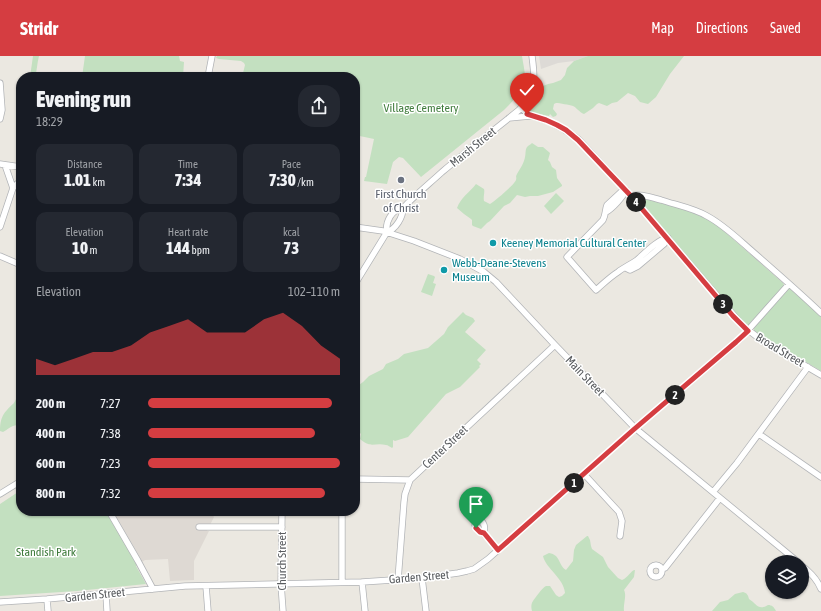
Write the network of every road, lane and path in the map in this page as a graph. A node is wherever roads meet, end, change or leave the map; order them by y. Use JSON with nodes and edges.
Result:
{"nodes":[{"id":1,"x":212,"y":56,"type":"edge"},
{"id":2,"x":532,"y":56,"type":"edge"},
{"id":3,"x":209,"y":72,"type":"edge"},
{"id":4,"x":0,"y":82,"type":"edge"},
{"id":5,"x":521,"y":108,"type":"junction"},
{"id":6,"x":533,"y":116,"type":"junction"},
{"id":7,"x":509,"y":118,"type":"junction"},
{"id":8,"x":0,"y":119,"type":"edge"},
{"id":9,"x":2,"y":165,"type":"edge"},
{"id":10,"x":16,"y":166,"type":"edge"},
{"id":11,"x":16,"y":185,"type":"edge"},
{"id":12,"x":13,"y":188,"type":"junction"},
{"id":13,"x":626,"y":190,"type":"junction"},
{"id":14,"x":631,"y":196,"type":"junction"},
{"id":15,"x":403,"y":208,"type":"junction"},
{"id":16,"x":0,"y":227,"type":"edge"},
{"id":17,"x":360,"y":228,"type":"edge"},
{"id":18,"x":387,"y":232,"type":"junction"},
{"id":19,"x":668,"y":238,"type":"junction"},
{"id":20,"x":0,"y":256,"type":"edge"},
{"id":21,"x":16,"y":263,"type":"edge"},
{"id":22,"x":360,"y":276,"type":"edge"},
{"id":23,"x":789,"y":284,"type":"junction"},
{"id":24,"x":821,"y":313,"type":"edge"},
{"id":25,"x":748,"y":331,"type":"junction"},
{"id":26,"x":555,"y":345,"type":"junction"},
{"id":27,"x":808,"y":367,"type":"junction"},
{"id":28,"x":821,"y":375,"type":"edge"},
{"id":29,"x":635,"y":428,"type":"junction"},
{"id":30,"x":759,"y":434,"type":"junction"},
{"id":31,"x":584,"y":474,"type":"junction"},
{"id":32,"x":821,"y":477,"type":"edge"},
{"id":33,"x":360,"y":479,"type":"edge"},
{"id":34,"x":410,"y":480,"type":"junction"},
{"id":35,"x":16,"y":484,"type":"edge"},
{"id":36,"x":713,"y":492,"type":"junction"},
{"id":37,"x":0,"y":494,"type":"edge"},
{"id":38,"x":720,"y":498,"type":"junction"},
{"id":39,"x":112,"y":516,"type":"edge"},
{"id":40,"x":282,"y":516,"type":"edge"},
{"id":41,"x":342,"y":516,"type":"edge"},
{"id":42,"x":199,"y":527,"type":"dead end"},
{"id":43,"x":282,"y":527,"type":"junction"},
{"id":44,"x":484,"y":533,"type":"dead end"},
{"id":45,"x":620,"y":536,"type":"dead end"},
{"id":46,"x":498,"y":550,"type":"junction"},
{"id":47,"x":789,"y":555,"type":"edge"},
{"id":48,"x":662,"y":569,"type":"dead end"},
{"id":49,"x":809,"y":572,"type":"edge"},
{"id":50,"x":422,"y":578,"type":"junction"},
{"id":51,"x":398,"y":580,"type":"junction"},
{"id":52,"x":342,"y":582,"type":"junction"},
{"id":53,"x":362,"y":582,"type":"junction"},
{"id":54,"x":281,"y":584,"type":"junction"},
{"id":55,"x":206,"y":586,"type":"junction"},
{"id":56,"x":153,"y":589,"type":"junction"},
{"id":57,"x":821,"y":589,"type":"edge"},
{"id":58,"x":106,"y":594,"type":"junction"},
{"id":59,"x":47,"y":599,"type":"junction"},
{"id":60,"x":0,"y":602,"type":"edge"},
{"id":61,"x":48,"y":611,"type":"edge"},
{"id":62,"x":107,"y":611,"type":"edge"},
{"id":63,"x":208,"y":611,"type":"edge"},
{"id":64,"x":283,"y":611,"type":"edge"},
{"id":65,"x":365,"y":611,"type":"edge"},
{"id":66,"x":426,"y":611,"type":"edge"}],
"edges":[{"from":1,"to":3,"type":"street"},
{"from":2,"to":5,"type":"street","name":"Marsh Street"},
{"from":4,"to":8,"type":"street"},
{"from":5,"to":6,"type":"street","name":"Broad Street"},
{"from":5,"to":7,"type":"street","name":"Marsh Street"},
{"from":6,"to":7,"type":"street"},
{"from":6,"to":13,"type":"street","name":"Broad Street"},
{"from":7,"to":15,"type":"street","name":"Marsh Street"},
{"from":9,"to":10,"type":"street"},
{"from":9,"to":12,"type":"street"},
{"from":11,"to":12,"type":"street"},
{"from":12,"to":16,"type":"street"},
{"from":13,"to":14,"type":"street","name":"Broad Street"},
{"from":13,"to":19,"type":"street"},
{"from":14,"to":19,"type":"street","name":"Broad Street"},
{"from":14,"to":23,"type":"street"},
{"from":15,"to":18,"type":"street","name":"Marsh Street"},
{"from":15,"to":18,"type":"street","name":"Marsh Street"},
{"from":17,"to":18,"type":"street","name":"Main Street"},
{"from":18,"to":22,"type":"street"},
{"from":18,"to":26,"type":"street","name":"Main Street"},
{"from":19,"to":25,"type":"street","name":"Broad Street"},
{"from":20,"to":21,"type":"street"},
{"from":23,"to":24,"type":"street"},
{"from":23,"to":25,"type":"street","name":"Garden Street"},
{"from":25,"to":27,"type":"street","name":"Broad Street"},
{"from":25,"to":29,"type":"street","name":"Garden Street"},
{"from":26,"to":29,"type":"street","name":"Main Street"},
{"from":26,"to":34,"type":"street","name":"Center Street"},
{"from":27,"to":28,"type":"street","name":"Broad Street"},
{"from":27,"to":30,"type":"street"},
{"from":29,"to":31,"type":"street","name":"Garden Street"},
{"from":29,"to":36,"type":"street","name":"Main Street"},
{"from":30,"to":32,"type":"street"},
{"from":30,"to":36,"type":"street"},
{"from":31,"to":45,"type":"street"},
{"from":31,"to":46,"type":"street","name":"Garden Street"},
{"from":33,"to":34,"type":"street"},
{"from":34,"to":51,"type":"street"},
{"from":35,"to":37,"type":"street"},
{"from":36,"to":38,"type":"street","name":"Main Street"},
{"from":38,"to":47,"type":"street","name":"Main Street"},
{"from":38,"to":48,"type":"street"},
{"from":39,"to":56,"type":"street"},
{"from":40,"to":43,"type":"street","name":"Church Street"},
{"from":41,"to":52,"type":"street"},
{"from":42,"to":43,"type":"street"},
{"from":43,"to":54,"type":"street","name":"Church Street"},
{"from":44,"to":46,"type":"street"},
{"from":46,"to":50,"type":"street","name":"Garden Street"},
{"from":49,"to":57,"type":"street"},
{"from":50,"to":51,"type":"street","name":"Garden Street"},
{"from":50,"to":66,"type":"street"},
{"from":51,"to":53,"type":"street","name":"Garden Street"},
{"from":52,"to":53,"type":"street","name":"Garden Street"},
{"from":52,"to":54,"type":"street","name":"Garden Street"},
{"from":53,"to":65,"type":"street"},
{"from":54,"to":55,"type":"street","name":"Garden Street"},
{"from":54,"to":64,"type":"street","name":"Church Street"},
{"from":55,"to":56,"type":"street","name":"Garden Street"},
{"from":55,"to":63,"type":"street"},
{"from":56,"to":58,"type":"street","name":"Garden Street"},
{"from":58,"to":59,"type":"street","name":"Garden Street"},
{"from":58,"to":62,"type":"street"},
{"from":59,"to":60,"type":"street","name":"Garden Street"},
{"from":59,"to":61,"type":"street"}]}
